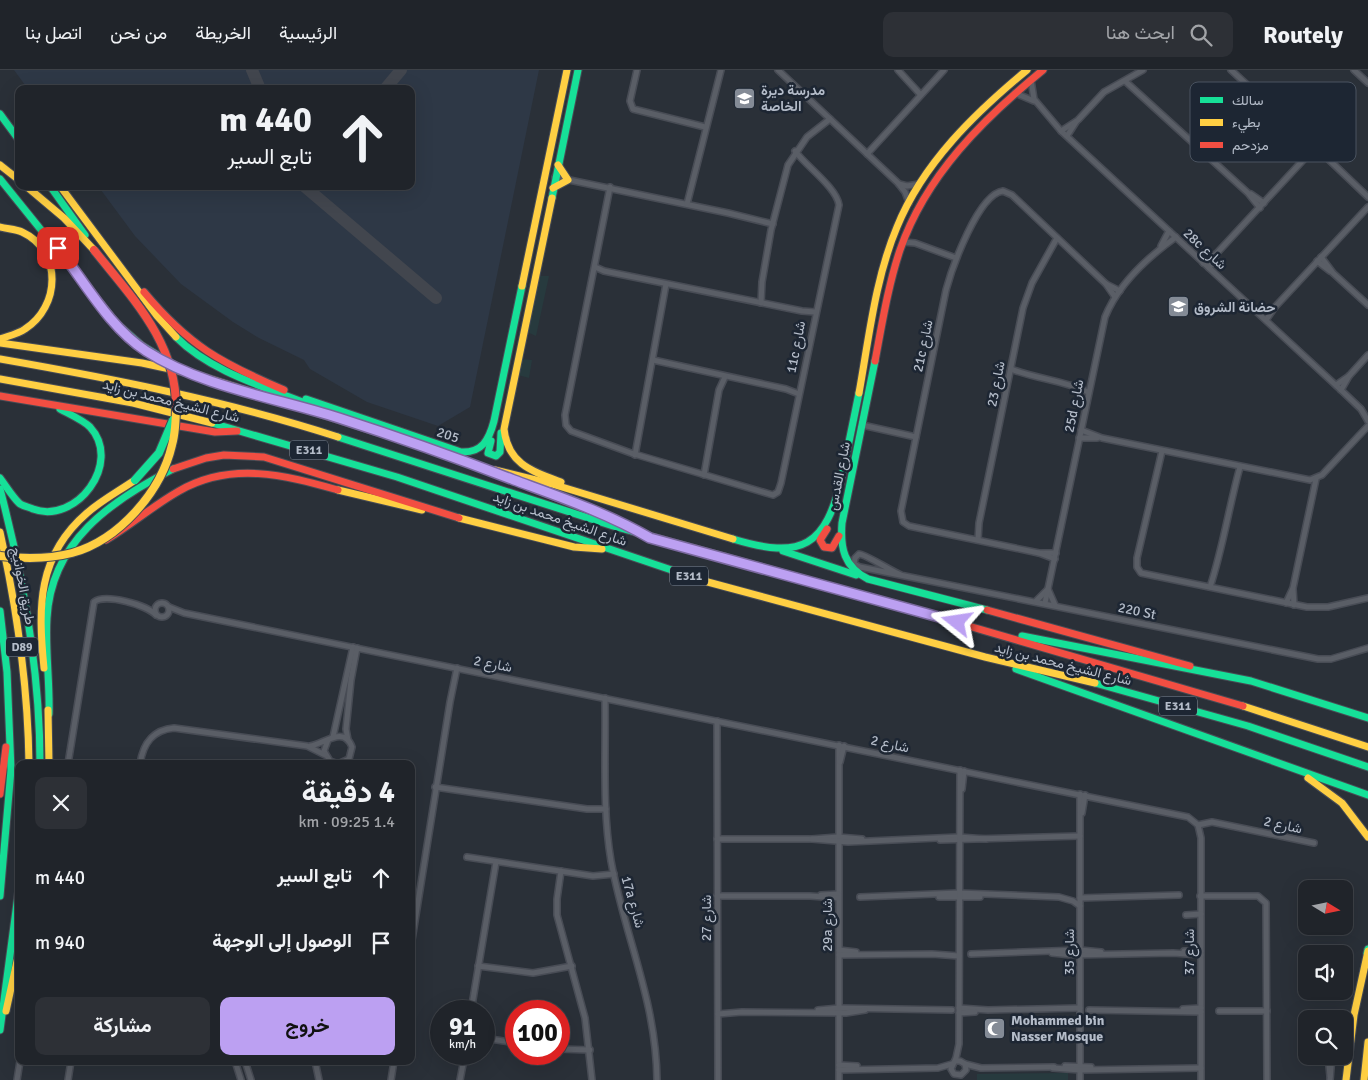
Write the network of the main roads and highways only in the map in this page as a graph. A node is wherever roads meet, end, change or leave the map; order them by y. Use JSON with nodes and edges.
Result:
{"nodes":[{"id":1,"x":567,"y":70,"type":"edge"},
{"id":2,"x":578,"y":70,"type":"edge"},
{"id":3,"x":1027,"y":70,"type":"edge"},
{"id":4,"x":1043,"y":70,"type":"edge"},
{"id":5,"x":0,"y":114,"type":"edge"},
{"id":6,"x":555,"y":126,"type":"junction"},
{"id":7,"x":15,"y":135,"type":"edge"},
{"id":8,"x":0,"y":165,"type":"edge"},
{"id":9,"x":558,"y":165,"type":"junction"},
{"id":10,"x":15,"y":177,"type":"edge"},
{"id":11,"x":555,"y":177,"type":"junction"},
{"id":12,"x":0,"y":179,"type":"edge"},
{"id":13,"x":553,"y":188,"type":"junction"},
{"id":14,"x":31,"y":190,"type":"edge"},
{"id":15,"x":53,"y":190,"type":"edge"},
{"id":16,"x":63,"y":190,"type":"edge"},
{"id":17,"x":899,"y":223,"type":"junction"},
{"id":18,"x":0,"y":226,"type":"edge"},
{"id":19,"x":94,"y":250,"type":"junction"},
{"id":20,"x":892,"y":274,"type":"junction"},
{"id":21,"x":127,"y":276,"type":"junction"},
{"id":22,"x":0,"y":339,"type":"edge"},
{"id":23,"x":0,"y":343,"type":"edge"},
{"id":24,"x":0,"y":359,"type":"edge"},
{"id":25,"x":198,"y":376,"type":"junction"},
{"id":26,"x":0,"y":379,"type":"edge"},
{"id":27,"x":0,"y":396,"type":"edge"},
{"id":28,"x":38,"y":402,"type":"junction"},
{"id":29,"x":176,"y":403,"type":"junction"},
{"id":30,"x":496,"y":414,"type":"junction"},
{"id":31,"x":506,"y":416,"type":"junction"},
{"id":32,"x":338,"y":418,"type":"junction"},
{"id":33,"x":240,"y":430,"type":"junction"},
{"id":34,"x":481,"y":467,"type":"junction"},
{"id":35,"x":0,"y":478,"type":"edge"},
{"id":36,"x":840,"y":485,"type":"junction"},
{"id":37,"x":0,"y":489,"type":"edge"},
{"id":38,"x":588,"y":496,"type":"junction"},
{"id":39,"x":445,"y":514,"type":"junction"},
{"id":40,"x":842,"y":524,"type":"junction"},
{"id":41,"x":0,"y":532,"type":"edge"},
{"id":42,"x":650,"y":538,"type":"junction"},
{"id":43,"x":94,"y":544,"type":"junction"},
{"id":44,"x":771,"y":548,"type":"junction"},
{"id":45,"x":610,"y":550,"type":"junction"},
{"id":46,"x":0,"y":556,"type":"edge"},
{"id":47,"x":859,"y":576,"type":"junction"},
{"id":48,"x":0,"y":611,"type":"edge"},
{"id":49,"x":992,"y":632,"type":"junction"},
{"id":50,"x":986,"y":657,"type":"junction"},
{"id":51,"x":1207,"y":672,"type":"junction"},
{"id":52,"x":1328,"y":704,"type":"junction"},
{"id":53,"x":1368,"y":711,"type":"edge"},
{"id":54,"x":49,"y":714,"type":"junction"},
{"id":55,"x":1368,"y":718,"type":"edge"},
{"id":56,"x":9,"y":729,"type":"junction"},
{"id":57,"x":1368,"y":747,"type":"edge"},
{"id":58,"x":29,"y":760,"type":"edge"},
{"id":59,"x":40,"y":760,"type":"edge"},
{"id":60,"x":49,"y":760,"type":"edge"},
{"id":61,"x":1284,"y":765,"type":"junction"},
{"id":62,"x":1368,"y":767,"type":"edge"},
{"id":63,"x":0,"y":794,"type":"edge"},
{"id":64,"x":1368,"y":795,"type":"edge"},
{"id":65,"x":1368,"y":837,"type":"edge"},
{"id":66,"x":0,"y":896,"type":"edge"},
{"id":67,"x":15,"y":918,"type":"edge"},
{"id":68,"x":1368,"y":951,"type":"edge"},
{"id":69,"x":15,"y":969,"type":"edge"},
{"id":70,"x":0,"y":1030,"type":"edge"},
{"id":71,"x":0,"y":1035,"type":"edge"},
{"id":72,"x":1368,"y":1042,"type":"edge"},
{"id":73,"x":1346,"y":1080,"type":"edge"},
{"id":74,"x":1364,"y":1080,"type":"edge"}],
"edges":[{"from":1,"to":6,"type":"main road","name":"205"},
{"from":2,"to":9,"type":"main road"},
{"from":3,"to":17,"type":"main road","name":"شارع القدس"},
{"from":4,"to":20,"type":"main road","name":"شارع القدس"},
{"from":5,"to":7,"type":"main road"},
{"from":6,"to":11,"type":"main road"},
{"from":6,"to":30,"type":"main road","name":"205"},
{"from":8,"to":10,"type":"main road"},
{"from":9,"to":11,"type":"main road"},
{"from":9,"to":13,"type":"main road"},
{"from":11,"to":13,"type":"main road"},
{"from":12,"to":25,"type":"main road"},
{"from":13,"to":31,"type":"main road"},
{"from":14,"to":19,"type":"main road"},
{"from":15,"to":19,"type":"main road"},
{"from":16,"to":21,"type":"main road"},
{"from":17,"to":20,"type":"main road"},
{"from":17,"to":36,"type":"main road","name":"شارع القدس"},
{"from":18,"to":22,"type":"main road"},
{"from":19,"to":29,"type":"main road","bridge":true},
{"from":20,"to":40,"type":"main road","name":"شارع القدس"},
{"from":21,"to":30,"type":"main road","name":"205"},
{"from":21,"to":32,"type":"main road"},
{"from":23,"to":25,"type":"main road"},
{"from":24,"to":42,"type":"main road","name":"شارع الشيخ محمد بن زايد","number":"E311"},
{"from":25,"to":32,"type":"main road"},
{"from":26,"to":33,"type":"main road","name":"شارع الشيخ محمد بن زايد","number":"E311"},
{"from":27,"to":28,"type":"main road"},
{"from":28,"to":33,"type":"main road"},
{"from":28,"to":35,"type":"main road"},
{"from":29,"to":43,"type":"main road","bridge":true},
{"from":29,"to":54,"type":"main road","bridge":true},
{"from":30,"to":31,"type":"main road"},
{"from":31,"to":38,"type":"main road"},
{"from":32,"to":34,"type":"main road"},
{"from":33,"to":45,"type":"main road","name":"شارع الشيخ محمد بن زايد","number":"E311"},
{"from":34,"to":38,"type":"main road","name":"شارع القدس"},
{"from":34,"to":42,"type":"main road"},
{"from":36,"to":40,"type":"main road"},
{"from":36,"to":44,"type":"main road","name":"شارع القدس"},
{"from":37,"to":59,"type":"main road"},
{"from":38,"to":44,"type":"main road","name":"شارع القدس"},
{"from":39,"to":43,"type":"main road","bridge":true},
{"from":39,"to":45,"type":"main road"},
{"from":39,"to":54,"type":"main road"},
{"from":40,"to":47,"type":"main road","name":"شارع القدس"},
{"from":41,"to":58,"type":"main road","name":"طريق الخوانيج","number":"D89"},
{"from":42,"to":49,"type":"main road","name":"شارع الشيخ محمد بن زايد","number":"E311"},
{"from":43,"to":46,"type":"main road","bridge":true},
{"from":44,"to":47,"type":"main road"},
{"from":45,"to":50,"type":"main road","name":"شارع الشيخ محمد بن زايد","number":"E311"},
{"from":47,"to":51,"type":"main road"},
{"from":48,"to":56,"type":"main road","name":"طريق الخوانيج","number":"D89"},
{"from":49,"to":51,"type":"main road"},
{"from":49,"to":57,"type":"main road","name":"شارع الشيخ محمد بن زايد","number":"E311"},
{"from":50,"to":61,"type":"main road"},
{"from":50,"to":62,"type":"main road","name":"شارع الشيخ محمد بن زايد","number":"E311"},
{"from":51,"to":52,"type":"main road"},
{"from":52,"to":53,"type":"main road"},
{"from":52,"to":55,"type":"main road"},
{"from":54,"to":60,"type":"main road"},
{"from":56,"to":63,"type":"main road"},
{"from":56,"to":66,"type":"main road","name":"طريق الخوانيج","number":"D89"},
{"from":61,"to":64,"type":"main road"},
{"from":61,"to":65,"type":"main road"},
{"from":67,"to":70,"type":"main road"},
{"from":68,"to":73,"type":"main road"},
{"from":69,"to":71,"type":"main road"},
{"from":72,"to":74,"type":"main road"}]}
